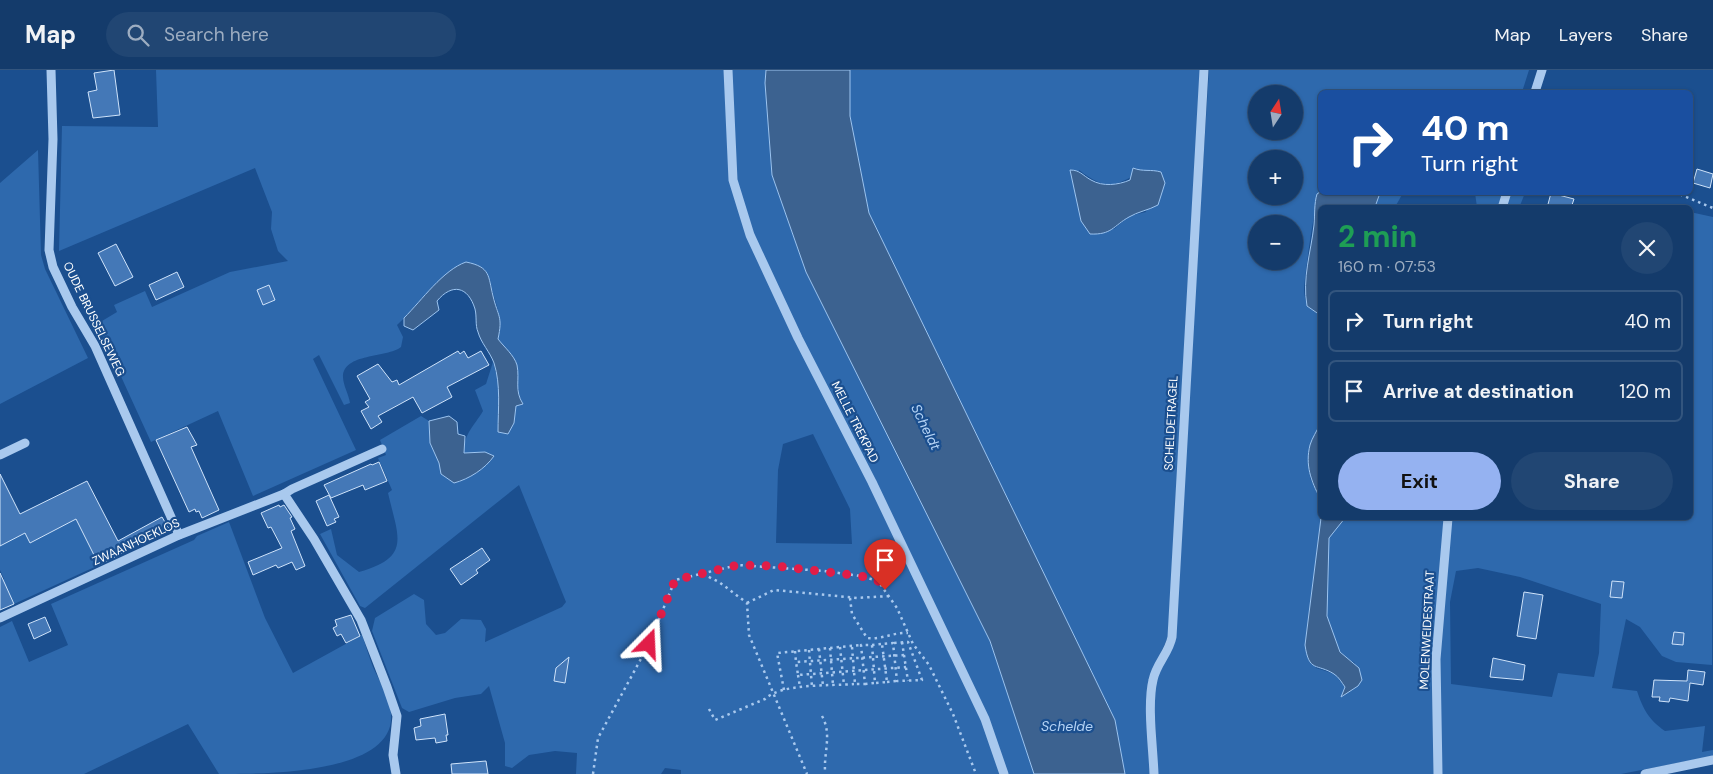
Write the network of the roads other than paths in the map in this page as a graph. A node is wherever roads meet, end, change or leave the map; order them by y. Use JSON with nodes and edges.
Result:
{"nodes":[{"id":1,"x":50,"y":70,"type":"edge"},
{"id":2,"x":728,"y":70,"type":"edge"},
{"id":3,"x":1204,"y":70,"type":"edge"},
{"id":4,"x":1542,"y":70,"type":"edge"},
{"id":5,"x":1536,"y":90,"type":"edge"},
{"id":6,"x":25,"y":443,"type":"dead end"},
{"id":7,"x":382,"y":449,"type":"dead end"},
{"id":8,"x":0,"y":455,"type":"edge"},
{"id":9,"x":284,"y":494,"type":"junction"},
{"id":10,"x":1448,"y":520,"type":"edge"},
{"id":11,"x":179,"y":535,"type":"junction"},
{"id":12,"x":0,"y":618,"type":"edge"},
{"id":13,"x":1713,"y":760,"type":"edge"},
{"id":14,"x":396,"y":774,"type":"edge"},
{"id":15,"x":1004,"y":774,"type":"edge"},
{"id":16,"x":1154,"y":774,"type":"edge"},
{"id":17,"x":1438,"y":774,"type":"edge"},
{"id":18,"x":1645,"y":774,"type":"edge"}],
"edges":[{"from":1,"to":11,"type":"street","name":"OUDE BRUSSELSEWEG"},
{"from":2,"to":15,"type":"street","name":"MELLE TREKPAD"},
{"from":3,"to":16,"type":"street","name":"SCHELDETRAGEL"},
{"from":4,"to":5,"type":"street"},
{"from":6,"to":8,"type":"street"},
{"from":7,"to":9,"type":"street","name":"ZWAANHOEKLOS"},
{"from":9,"to":11,"type":"street","name":"ZWAANHOEKLOS"},
{"from":9,"to":14,"type":"street"},
{"from":10,"to":17,"type":"street","name":"MOLENWEIDESTRAAT"},
{"from":11,"to":12,"type":"street","name":"ZWAANHOEKLOS"},
{"from":13,"to":18,"type":"street"}]}
